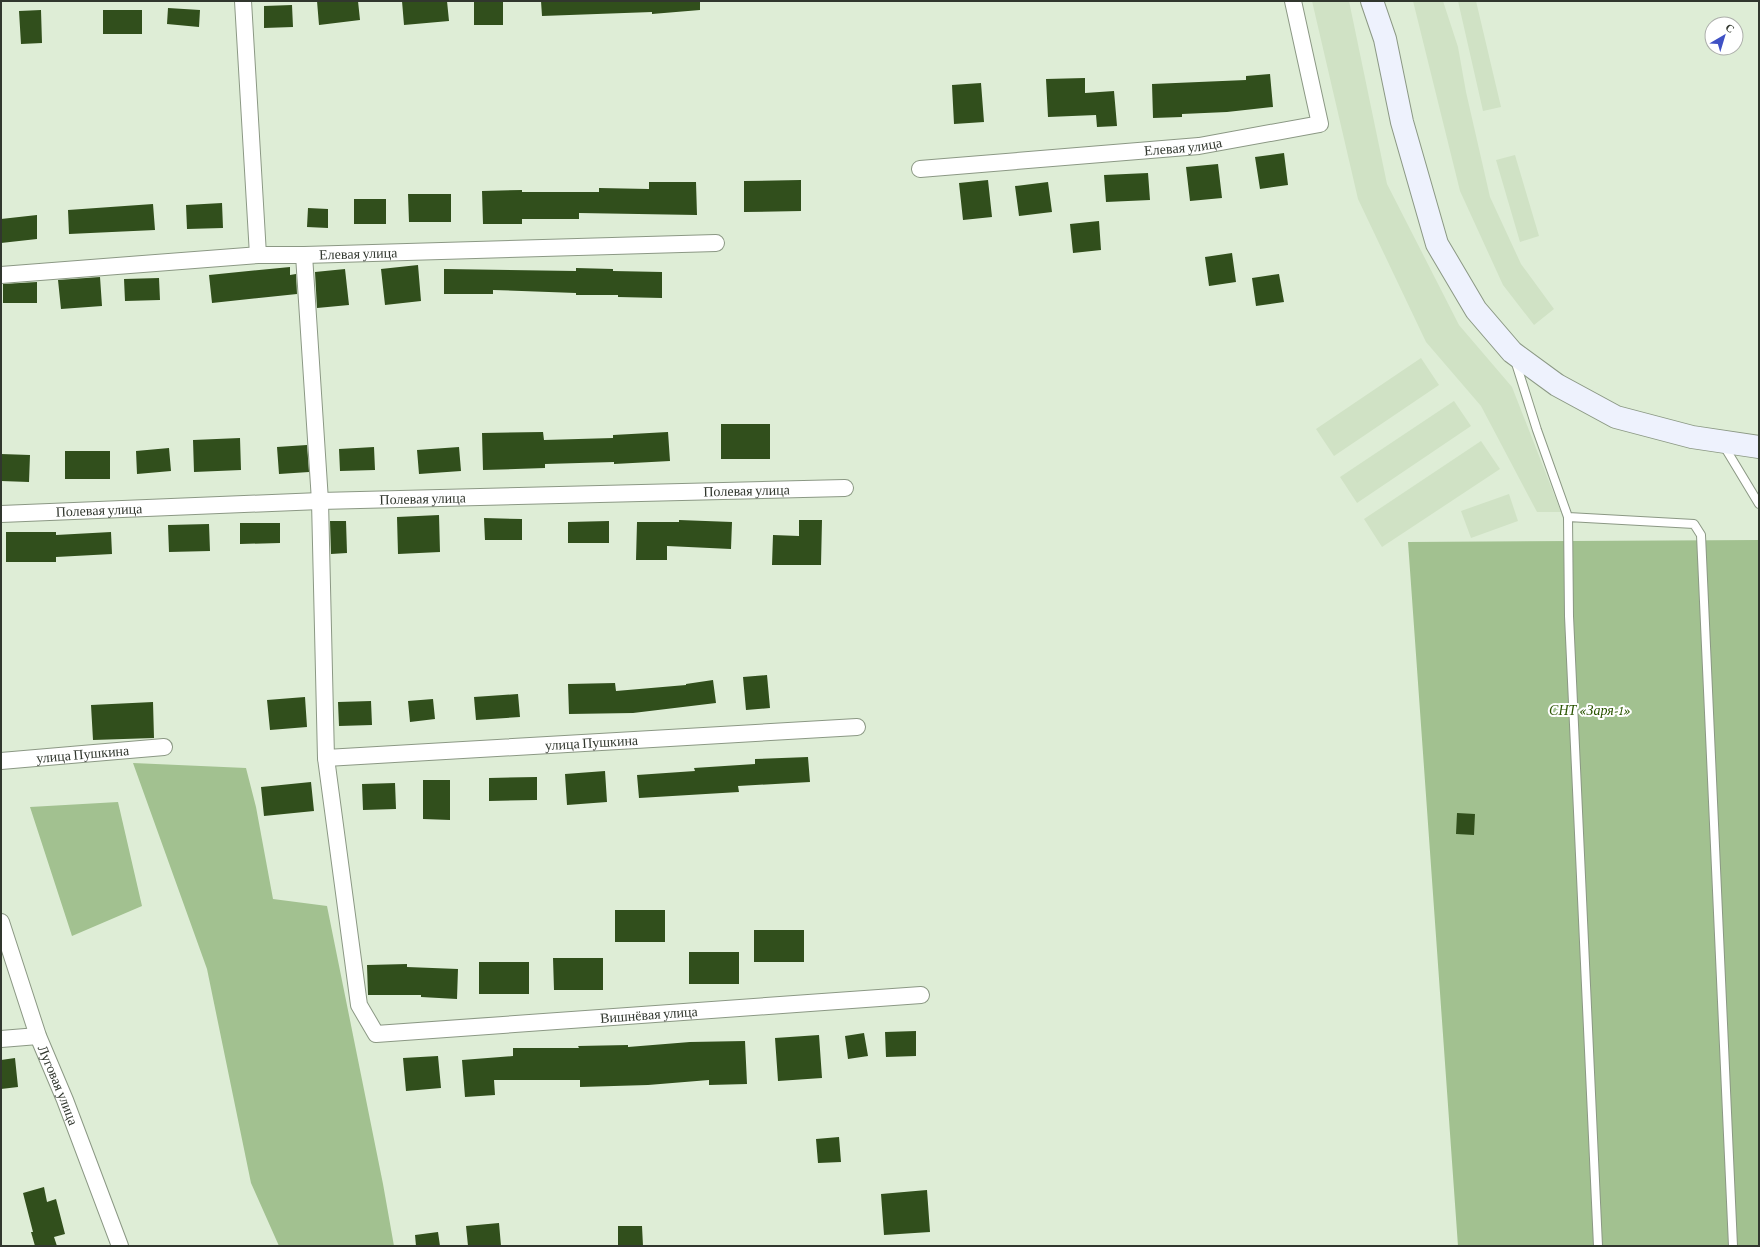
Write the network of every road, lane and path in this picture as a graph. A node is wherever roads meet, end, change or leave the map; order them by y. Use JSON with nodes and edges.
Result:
{"nodes":[{"id":1,"x":244,"y":1,"type":"edge"},
{"id":2,"x":1293,"y":1,"type":"edge"},
{"id":3,"x":1372,"y":1,"type":"edge"},
{"id":4,"x":920,"y":169,"type":"dead end"},
{"id":5,"x":716,"y":243,"type":"dead end"},
{"id":6,"x":258,"y":255,"type":"junction"},
{"id":7,"x":304,"y":255,"type":"junction"},
{"id":8,"x":1,"y":275,"type":"edge"},
{"id":9,"x":1512,"y":352,"type":"junction"},
{"id":10,"x":1722,"y":441,"type":"junction"},
{"id":11,"x":1759,"y":447,"type":"edge"},
{"id":12,"x":845,"y":488,"type":"dead end"},
{"id":13,"x":320,"y":501,"type":"junction"},
{"id":14,"x":1759,"y":504,"type":"edge"},
{"id":15,"x":1,"y":514,"type":"edge"},
{"id":16,"x":1568,"y":517,"type":"junction"},
{"id":17,"x":857,"y":727,"type":"dead end"},
{"id":18,"x":164,"y":747,"type":"dead end"},
{"id":19,"x":326,"y":758,"type":"junction"},
{"id":20,"x":1,"y":761,"type":"edge"},
{"id":21,"x":1,"y":922,"type":"edge"},
{"id":22,"x":921,"y":995,"type":"dead end"},
{"id":23,"x":38,"y":1036,"type":"junction"},
{"id":24,"x":1,"y":1039,"type":"edge"},
{"id":25,"x":120,"y":1246,"type":"edge"},
{"id":26,"x":1598,"y":1246,"type":"edge"},
{"id":27,"x":1733,"y":1246,"type":"edge"}],
"edges":[{"from":1,"to":6,"type":"street"},
{"from":2,"to":4,"type":"street","name":"Елевая улица"},
{"from":3,"to":9,"type":"street"},
{"from":5,"to":7,"type":"street","name":"Елевая улица"},
{"from":6,"to":7,"type":"street","name":"Елевая улица"},
{"from":6,"to":8,"type":"street","name":"Елевая улица"},
{"from":7,"to":13,"type":"street"},
{"from":9,"to":10,"type":"street"},
{"from":9,"to":16,"type":"lane"},
{"from":10,"to":11,"type":"street"},
{"from":10,"to":14,"type":"lane"},
{"from":12,"to":13,"type":"street","name":"Полевая улица"},
{"from":13,"to":15,"type":"street","name":"Полевая улица"},
{"from":13,"to":19,"type":"street"},
{"from":16,"to":26,"type":"lane"},
{"from":16,"to":27,"type":"lane"},
{"from":17,"to":19,"type":"street","name":"улица Пушкина"},
{"from":18,"to":20,"type":"street","name":"улица Пушкина"},
{"from":19,"to":22,"type":"street","name":"Вишнёвая улица"},
{"from":21,"to":23,"type":"street","name":"Луговая улица"},
{"from":23,"to":24,"type":"street"},
{"from":23,"to":25,"type":"street","name":"Луговая улица"}]}
